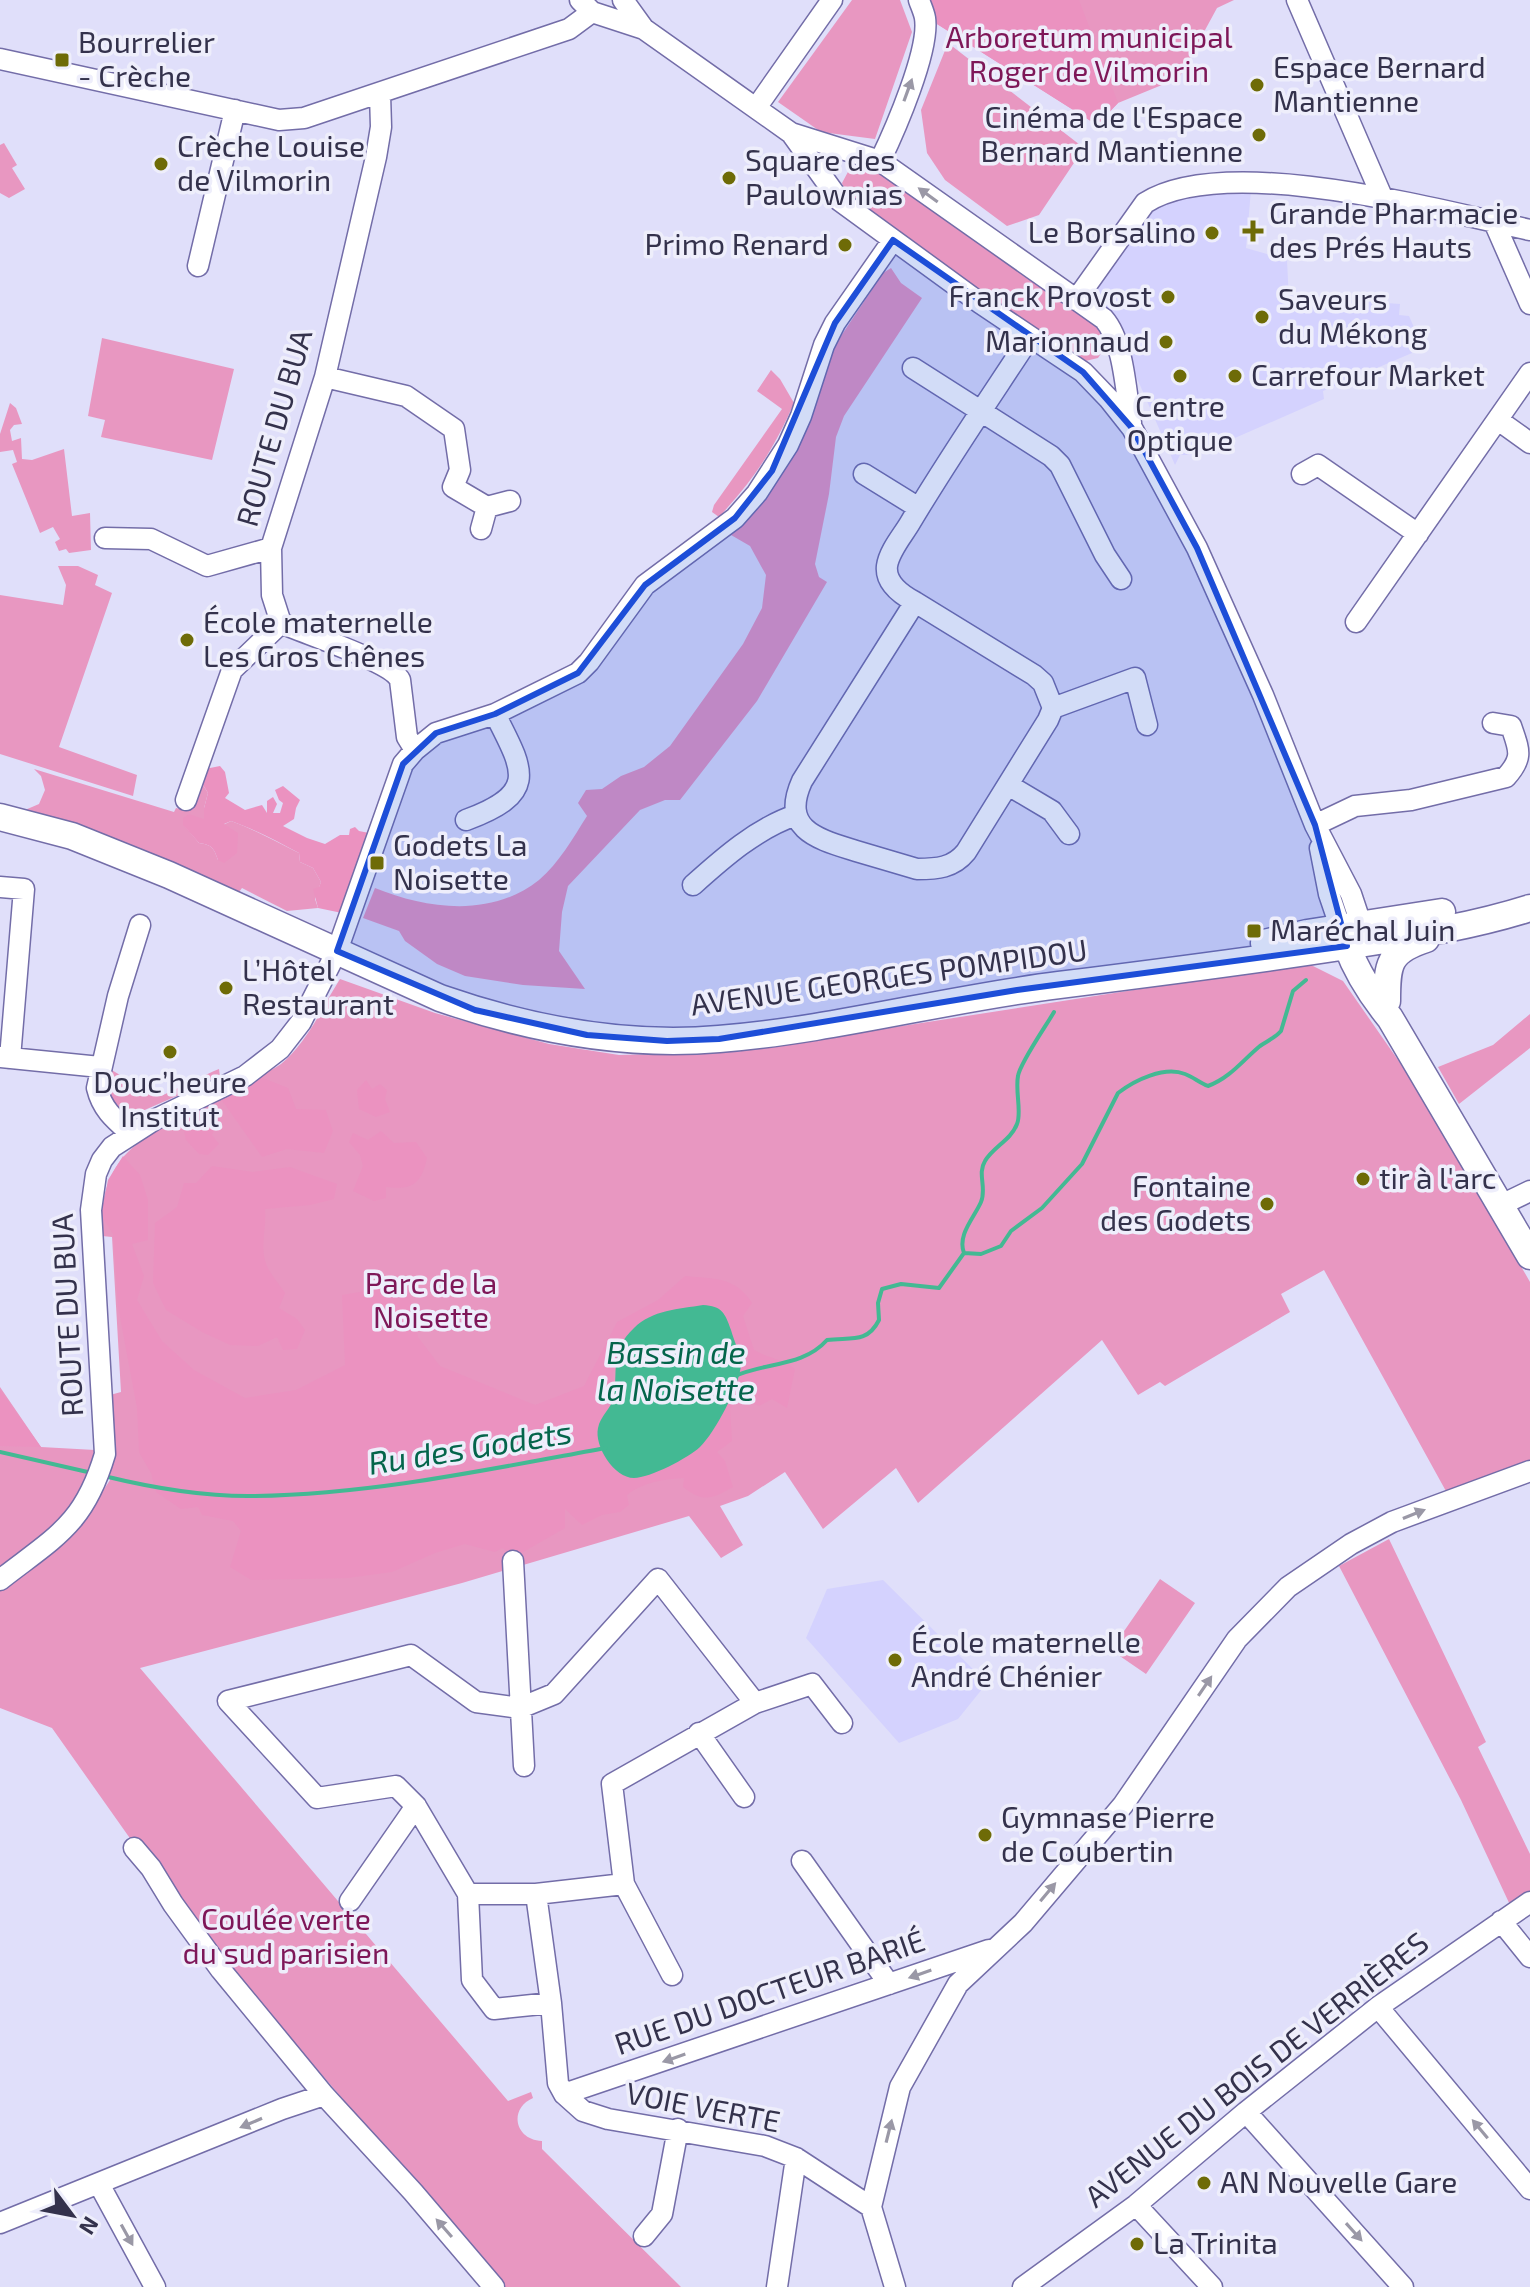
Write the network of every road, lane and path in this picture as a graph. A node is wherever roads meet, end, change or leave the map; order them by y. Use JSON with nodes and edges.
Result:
{"nodes":[{"id":1,"x":623,"y":0,"type":"edge"},
{"id":2,"x":832,"y":0,"type":"edge"},
{"id":3,"x":919,"y":0,"type":"edge"},
{"id":4,"x":1297,"y":0,"type":"edge"},
{"id":5,"x":587,"y":4,"type":"edge"},
{"id":6,"x":644,"y":29,"type":"junction"},
{"id":7,"x":0,"y":59,"type":"edge"},
{"id":8,"x":380,"y":94,"type":"junction"},
{"id":9,"x":756,"y":108,"type":"junction"},
{"id":10,"x":235,"y":110,"type":"junction"},
{"id":11,"x":791,"y":133,"type":"junction"},
{"id":12,"x":854,"y":153,"type":"junction"},
{"id":13,"x":880,"y":161,"type":"junction"},
{"id":14,"x":832,"y":188,"type":"junction"},
{"id":15,"x":1383,"y":199,"type":"junction"},
{"id":16,"x":1494,"y":222,"type":"junction"},
{"id":17,"x":1530,"y":230,"type":"edge"},
{"id":18,"x":893,"y":240,"type":"junction"},
{"id":19,"x":198,"y":266,"type":"dead end"},
{"id":20,"x":1076,"y":300,"type":"junction"},
{"id":21,"x":1530,"y":304,"type":"edge"},
{"id":22,"x":1030,"y":337,"type":"junction"},
{"id":23,"x":1117,"y":344,"type":"junction"},
{"id":24,"x":913,"y":368,"type":"dead end"},
{"id":25,"x":1083,"y":372,"type":"junction"},
{"id":26,"x":1530,"y":373,"type":"edge"},
{"id":27,"x":325,"y":377,"type":"junction"},
{"id":28,"x":981,"y":412,"type":"junction"},
{"id":29,"x":1498,"y":420,"type":"junction"},
{"id":30,"x":1132,"y":428,"type":"junction"},
{"id":31,"x":1530,"y":443,"type":"edge"},
{"id":32,"x":864,"y":474,"type":"dead end"},
{"id":33,"x":1302,"y":474,"type":"dead end"},
{"id":34,"x":510,"y":501,"type":"dead end"},
{"id":35,"x":487,"y":507,"type":"junction"},
{"id":36,"x":919,"y":508,"type":"junction"},
{"id":37,"x":481,"y":529,"type":"dead end"},
{"id":38,"x":1418,"y":534,"type":"junction"},
{"id":39,"x":105,"y":538,"type":"dead end"},
{"id":40,"x":271,"y":548,"type":"junction"},
{"id":41,"x":1121,"y":579,"type":"dead end"},
{"id":42,"x":915,"y":602,"type":"junction"},
{"id":43,"x":1356,"y":622,"type":"dead end"},
{"id":44,"x":281,"y":623,"type":"junction"},
{"id":45,"x":1053,"y":708,"type":"junction"},
{"id":46,"x":495,"y":714,"type":"junction"},
{"id":47,"x":1493,"y":723,"type":"dead end"},
{"id":48,"x":1147,"y":725,"type":"dead end"},
{"id":49,"x":415,"y":750,"type":"junction"},
{"id":50,"x":1008,"y":785,"type":"junction"},
{"id":51,"x":186,"y":800,"type":"dead end"},
{"id":52,"x":796,"y":815,"type":"junction"},
{"id":53,"x":0,"y":817,"type":"edge"},
{"id":54,"x":466,"y":820,"type":"dead end"},
{"id":55,"x":1315,"y":825,"type":"junction"},
{"id":56,"x":1069,"y":834,"type":"dead end"},
{"id":57,"x":693,"y":885,"type":"dead end"},
{"id":58,"x":0,"y":887,"type":"edge"},
{"id":59,"x":1530,"y":898,"type":"edge"},
{"id":60,"x":1530,"y":908,"type":"edge"},
{"id":61,"x":1483,"y":922,"type":"junction"},
{"id":62,"x":140,"y":925,"type":"dead end"},
{"id":63,"x":1354,"y":935,"type":"junction"},
{"id":64,"x":337,"y":951,"type":"junction"},
{"id":65,"x":1263,"y":960,"type":"junction"},
{"id":66,"x":1108,"y":979,"type":"junction"},
{"id":67,"x":1384,"y":1006,"type":"junction"},
{"id":68,"x":5,"y":1058,"type":"edge"},
{"id":69,"x":100,"y":1067,"type":"junction"},
{"id":70,"x":130,"y":1133,"type":"junction"},
{"id":71,"x":1530,"y":1191,"type":"edge"},
{"id":72,"x":1501,"y":1205,"type":"junction"},
{"id":73,"x":1530,"y":1256,"type":"edge"},
{"id":74,"x":1530,"y":1471,"type":"edge"},
{"id":75,"x":513,"y":1561,"type":"dead end"},
{"id":76,"x":1,"y":1579,"type":"edge"},
{"id":77,"x":755,"y":1703,"type":"junction"},
{"id":78,"x":520,"y":1708,"type":"junction"},
{"id":79,"x":842,"y":1723,"type":"dead end"},
{"id":80,"x":699,"y":1733,"type":"junction"},
{"id":81,"x":524,"y":1766,"type":"dead end"},
{"id":82,"x":744,"y":1797,"type":"dead end"},
{"id":83,"x":416,"y":1806,"type":"junction"},
{"id":84,"x":134,"y":1848,"type":"dead end"},
{"id":85,"x":802,"y":1861,"type":"dead end"},
{"id":86,"x":624,"y":1884,"type":"junction"},
{"id":87,"x":468,"y":1894,"type":"junction"},
{"id":88,"x":536,"y":1894,"type":"junction"},
{"id":89,"x":350,"y":1901,"type":"dead end"},
{"id":90,"x":1530,"y":1902,"type":"edge"},
{"id":91,"x":1501,"y":1921,"type":"junction"},
{"id":92,"x":994,"y":1948,"type":"junction"},
{"id":93,"x":1530,"y":1957,"type":"edge"},
{"id":94,"x":672,"y":1975,"type":"dead end"},
{"id":95,"x":889,"y":1984,"type":"junction"},
{"id":96,"x":551,"y":2003,"type":"junction"},
{"id":97,"x":1378,"y":2007,"type":"junction"},
{"id":98,"x":564,"y":2094,"type":"junction"},
{"id":99,"x":324,"y":2095,"type":"junction"},
{"id":100,"x":1246,"y":2112,"type":"junction"},
{"id":101,"x":678,"y":2129,"type":"junction"},
{"id":102,"x":796,"y":2158,"type":"junction"},
{"id":103,"x":99,"y":2184,"type":"junction"},
{"id":104,"x":1530,"y":2189,"type":"edge"},
{"id":105,"x":1136,"y":2205,"type":"junction"},
{"id":106,"x":871,"y":2207,"type":"junction"},
{"id":107,"x":0,"y":2223,"type":"edge"},
{"id":108,"x":644,"y":2236,"type":"dead end"},
{"id":109,"x":1026,"y":2286,"type":"edge"},
{"id":110,"x":155,"y":2287,"type":"edge"},
{"id":111,"x":494,"y":2287,"type":"edge"},
{"id":112,"x":777,"y":2287,"type":"edge"},
{"id":113,"x":895,"y":2287,"type":"edge"},
{"id":114,"x":1212,"y":2287,"type":"edge"},
{"id":115,"x":1403,"y":2287,"type":"edge"}],
"edges":[{"from":1,"to":6,"type":"street"},
{"from":2,"to":9,"type":"street"},
{"from":13,"to":3,"type":"street","one_way":true},
{"from":4,"to":15,"type":"street"},
{"from":5,"to":6,"type":"street"},
{"from":5,"to":8,"type":"street"},
{"from":6,"to":9,"type":"street"},
{"from":7,"to":10,"type":"street"},
{"from":8,"to":10,"type":"street"},
{"from":8,"to":27,"type":"street","name":"ROUTE DU BUA"},
{"from":9,"to":11,"type":"street"},
{"from":10,"to":19,"type":"street"},
{"from":11,"to":12,"type":"street"},
{"from":11,"to":14,"type":"street"},
{"from":12,"to":13,"type":"street"},
{"from":12,"to":14,"type":"street"},
{"from":20,"to":13,"type":"street","one_way":true},
{"from":14,"to":18,"type":"street"},
{"from":15,"to":16,"type":"street"},
{"from":15,"to":20,"type":"street"},
{"from":16,"to":17,"type":"street"},
{"from":16,"to":21,"type":"street"},
{"from":18,"to":22,"type":"street"},
{"from":18,"to":46,"type":"street"},
{"from":20,"to":23,"type":"street"},
{"from":22,"to":25,"type":"street"},
{"from":22,"to":28,"type":"street"},
{"from":23,"to":25,"type":"street"},
{"from":23,"to":30,"type":"street"},
{"from":24,"to":28,"type":"street"},
{"from":25,"to":30,"type":"street"},
{"from":26,"to":29,"type":"street"},
{"from":27,"to":35,"type":"street"},
{"from":27,"to":40,"type":"street","name":"ROUTE DU BUA"},
{"from":28,"to":36,"type":"street"},
{"from":28,"to":41,"type":"street"},
{"from":29,"to":31,"type":"street"},
{"from":29,"to":38,"type":"street"},
{"from":30,"to":55,"type":"street"},
{"from":32,"to":36,"type":"street"},
{"from":33,"to":38,"type":"street"},
{"from":34,"to":35,"type":"street"},
{"from":35,"to":37,"type":"street"},
{"from":36,"to":42,"type":"street"},
{"from":38,"to":43,"type":"street"},
{"from":39,"to":40,"type":"street"},
{"from":40,"to":44,"type":"street","name":"ROUTE DU BUA"},
{"from":42,"to":45,"type":"street"},
{"from":42,"to":52,"type":"street"},
{"from":44,"to":49,"type":"street"},
{"from":44,"to":51,"type":"street"},
{"from":45,"to":48,"type":"street"},
{"from":45,"to":50,"type":"street"},
{"from":46,"to":49,"type":"street"},
{"from":46,"to":54,"type":"street"},
{"from":47,"to":55,"type":"street"},
{"from":49,"to":64,"type":"street"},
{"from":50,"to":52,"type":"street"},
{"from":50,"to":56,"type":"street"},
{"from":52,"to":57,"type":"street"},
{"from":53,"to":64,"type":"main road","name":"AVENUE GEORGES POMPIDOU"},
{"from":55,"to":63,"type":"street"},
{"from":58,"to":68,"type":"street"},
{"from":59,"to":63,"type":"main road","name":"AVENUE GEORGES POMPIDOU"},
{"from":60,"to":61,"type":"main road","name":"AVENUE GEORGES POMPIDOU"},
{"from":61,"to":63,"type":"main road","name":"AVENUE GEORGES POMPIDOU"},
{"from":61,"to":67,"type":"main road"},
{"from":62,"to":69,"type":"street"},
{"from":63,"to":65,"type":"main road","name":"AVENUE GEORGES POMPIDOU"},
{"from":63,"to":66,"type":"main road","name":"AVENUE GEORGES POMPIDOU"},
{"from":63,"to":67,"type":"main road"},
{"from":64,"to":66,"type":"main road","name":"AVENUE GEORGES POMPIDOU"},
{"from":64,"to":70,"type":"street"},
{"from":65,"to":66,"type":"main road","name":"AVENUE GEORGES POMPIDOU"},
{"from":65,"to":67,"type":"main road"},
{"from":67,"to":72,"type":"main road"},
{"from":68,"to":69,"type":"street"},
{"from":69,"to":70,"type":"street"},
{"from":70,"to":76,"type":"street","name":"ROUTE DU BUA"},
{"from":71,"to":72,"type":"street"},
{"from":72,"to":73,"type":"main road"},
{"from":92,"to":74,"type":"street","one_way":true},
{"from":75,"to":78,"type":"street"},
{"from":77,"to":78,"type":"street"},
{"from":77,"to":79,"type":"street"},
{"from":77,"to":80,"type":"street"},
{"from":78,"to":81,"type":"street"},
{"from":78,"to":83,"type":"street"},
{"from":80,"to":82,"type":"street"},
{"from":80,"to":86,"type":"street"},
{"from":83,"to":87,"type":"street"},
{"from":83,"to":89,"type":"street"},
{"from":84,"to":99,"type":"street"},
{"from":85,"to":95,"type":"street"},
{"from":86,"to":88,"type":"street"},
{"from":86,"to":94,"type":"street"},
{"from":87,"to":88,"type":"street"},
{"from":87,"to":96,"type":"street"},
{"from":88,"to":96,"type":"street"},
{"from":90,"to":91,"type":"street","name":"AVENUE DU BOIS DE VERRIÈRES"},
{"from":91,"to":93,"type":"street"},
{"from":91,"to":97,"type":"street","name":"AVENUE DU BOIS DE VERRIÈRES"},
{"from":92,"to":95,"type":"street","name":"RUE DU DOCTEUR BARIÉ","one_way":true},
{"from":106,"to":92,"type":"street","one_way":true},
{"from":95,"to":98,"type":"street","name":"RUE DU DOCTEUR BARIÉ","one_way":true},
{"from":96,"to":98,"type":"street"},
{"from":97,"to":100,"type":"street","name":"AVENUE DU BOIS DE VERRIÈRES"},
{"from":104,"to":97,"type":"street","one_way":true},
{"from":98,"to":101,"type":"street","name":"VOIE VERTE"},
{"from":99,"to":103,"type":"street","one_way":true},
{"from":111,"to":99,"type":"street","one_way":true},
{"from":100,"to":105,"type":"street","name":"AVENUE DU BOIS DE VERRIÈRES"},
{"from":100,"to":115,"type":"street","one_way":true},
{"from":101,"to":102,"type":"street","name":"VOIE VERTE"},
{"from":101,"to":108,"type":"street"},
{"from":102,"to":106,"type":"street","name":"VOIE VERTE"},
{"from":102,"to":112,"type":"street"},
{"from":103,"to":107,"type":"street"},
{"from":103,"to":110,"type":"street","one_way":true},
{"from":105,"to":109,"type":"street","name":"AVENUE DU BOIS DE VERRIÈRES"},
{"from":105,"to":114,"type":"street"},
{"from":106,"to":113,"type":"street"}]}
